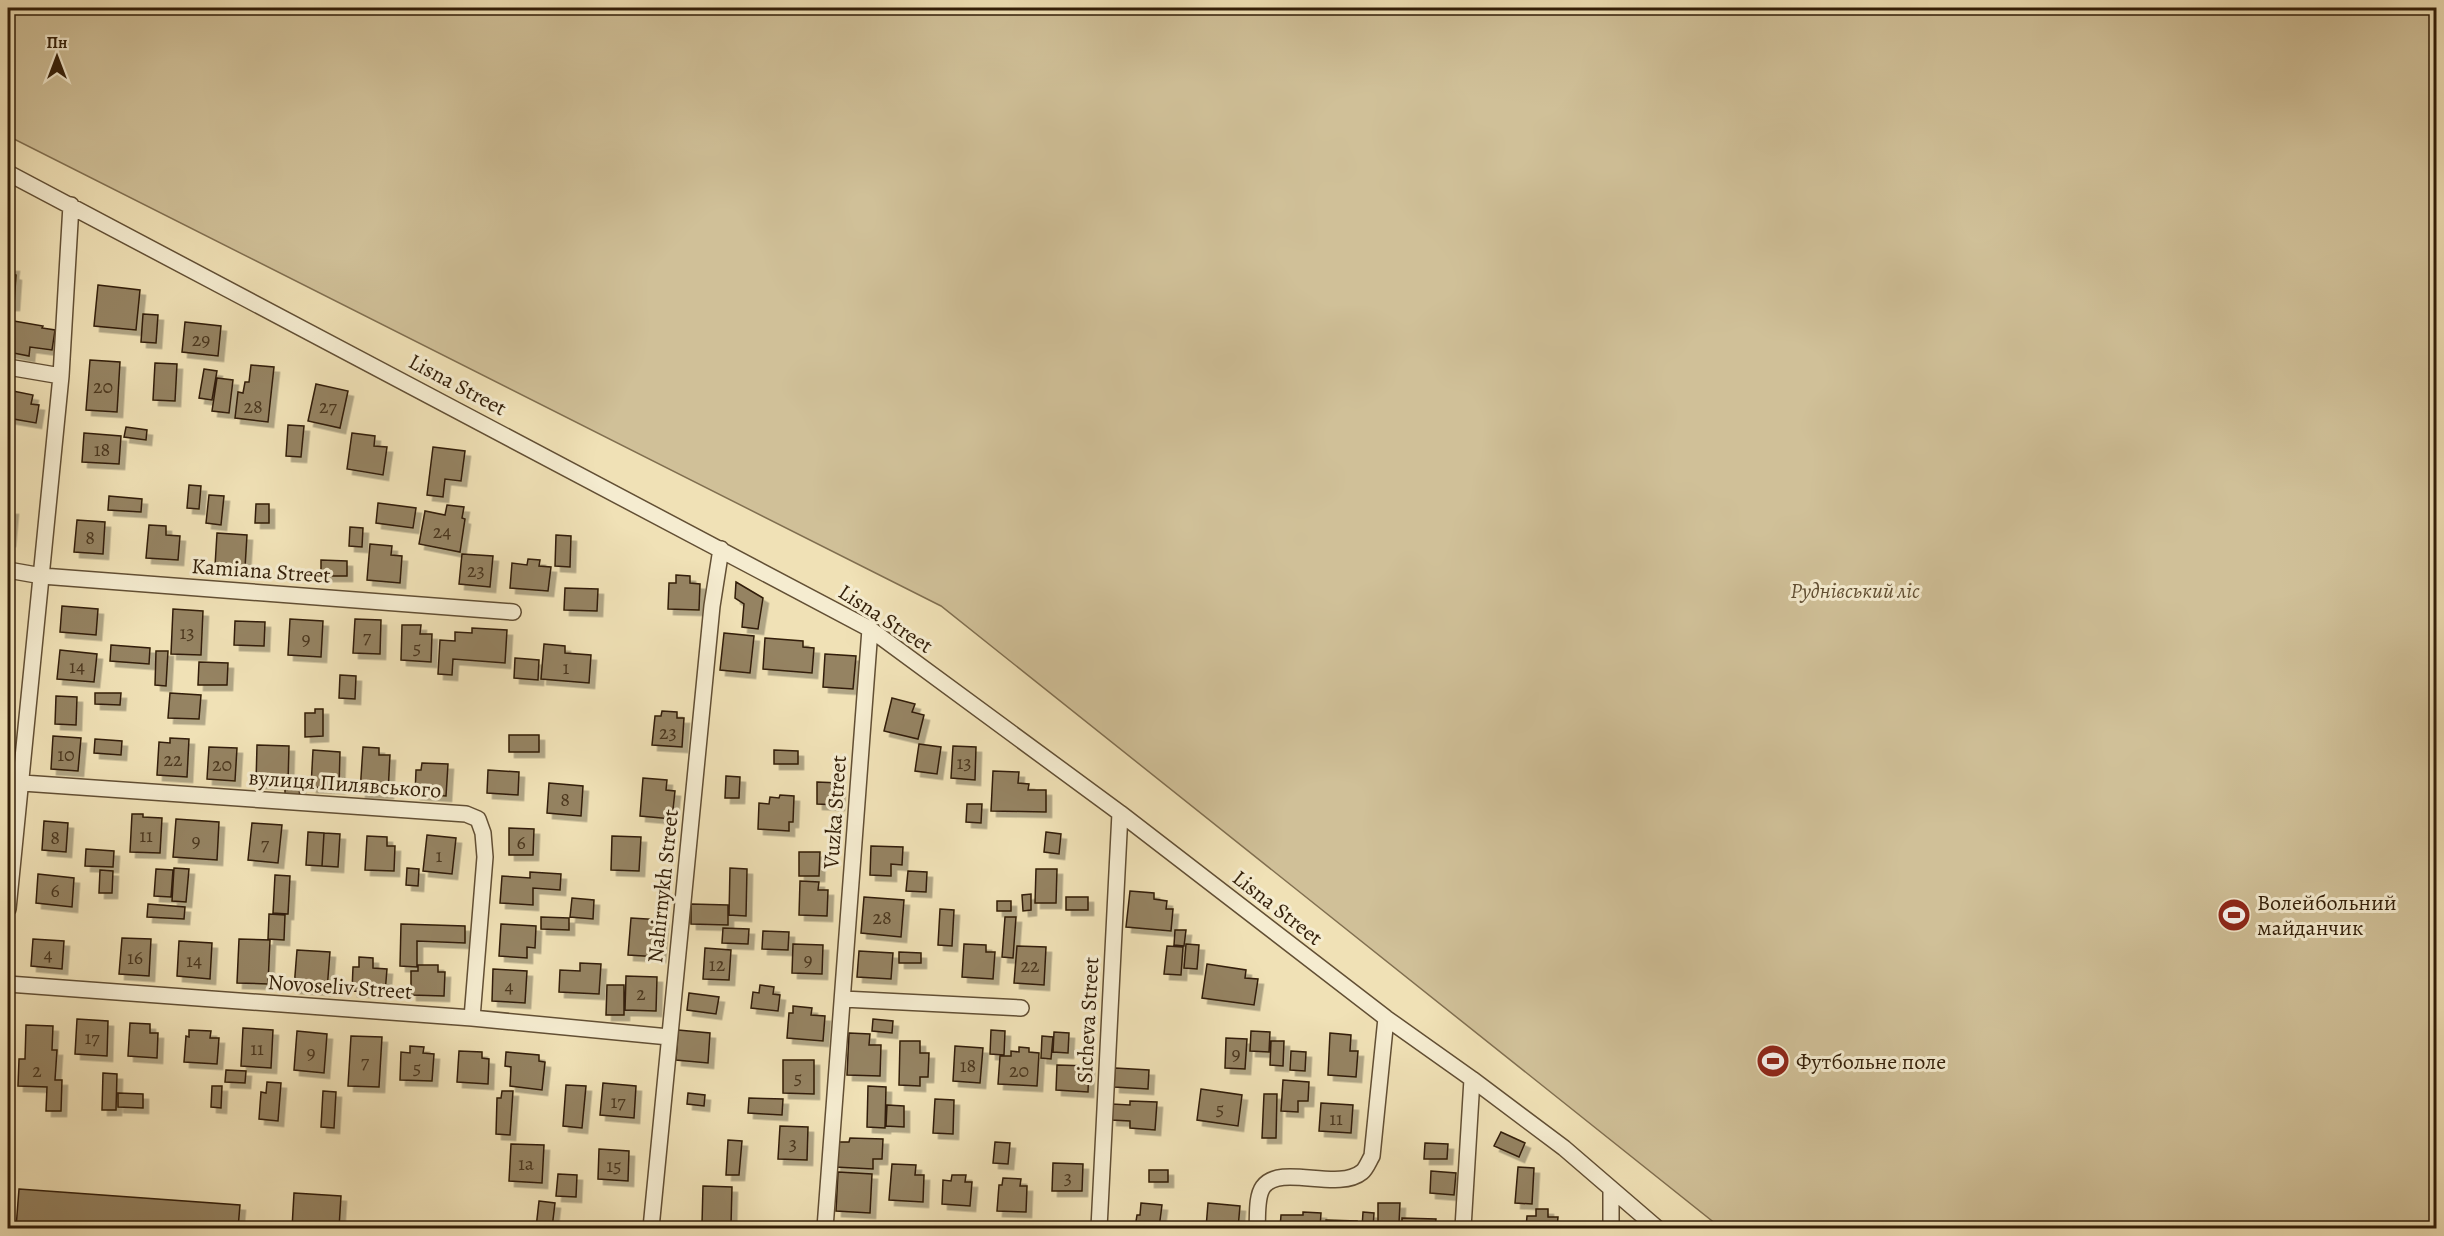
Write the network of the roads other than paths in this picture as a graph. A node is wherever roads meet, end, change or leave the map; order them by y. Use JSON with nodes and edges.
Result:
{"nodes":[{"id":1,"x":8,"y":173,"type":"edge"},
{"id":2,"x":71,"y":205,"type":"junction"},
{"id":3,"x":8,"y":367,"type":"edge"},
{"id":4,"x":61,"y":376,"type":"junction"},
{"id":5,"x":721,"y":549,"type":"junction"},
{"id":6,"x":8,"y":570,"type":"edge"},
{"id":7,"x":42,"y":576,"type":"junction"},
{"id":8,"x":513,"y":612,"type":"dead end"},
{"id":9,"x":870,"y":629,"type":"junction"},
{"id":10,"x":13,"y":783,"type":"edge"},
{"id":11,"x":1120,"y":813,"type":"junction"},
{"id":12,"x":8,"y":909,"type":"edge"},
{"id":13,"x":8,"y":984,"type":"edge"},
{"id":14,"x":843,"y":999,"type":"junction"},
{"id":15,"x":1022,"y":1008,"type":"dead end"},
{"id":16,"x":472,"y":1018,"type":"junction"},
{"id":17,"x":1386,"y":1018,"type":"junction"},
{"id":18,"x":669,"y":1037,"type":"junction"},
{"id":19,"x":1472,"y":1079,"type":"junction"},
{"id":20,"x":1611,"y":1191,"type":"junction"},
{"id":21,"x":651,"y":1228,"type":"edge"},
{"id":22,"x":825,"y":1228,"type":"edge"},
{"id":23,"x":1099,"y":1228,"type":"edge"},
{"id":24,"x":1257,"y":1228,"type":"edge"},
{"id":25,"x":1463,"y":1228,"type":"edge"},
{"id":26,"x":1611,"y":1228,"type":"edge"},
{"id":27,"x":1657,"y":1228,"type":"edge"}],
"edges":[{"from":1,"to":2,"type":"street","name":"Lisna Street"},
{"from":2,"to":4,"type":"street"},
{"from":2,"to":5,"type":"street","name":"Lisna Street"},
{"from":3,"to":4,"type":"street"},
{"from":4,"to":7,"type":"street"},
{"from":5,"to":9,"type":"street","name":"Lisna Street"},
{"from":5,"to":18,"type":"street","name":"Nahirnykh Street"},
{"from":6,"to":7,"type":"street","name":"Kamiana Street"},
{"from":7,"to":8,"type":"street","name":"Kamiana Street"},
{"from":7,"to":10,"type":"street"},
{"from":9,"to":11,"type":"street","name":"Lisna Street"},
{"from":9,"to":14,"type":"street","name":"Vuzka Street"},
{"from":10,"to":12,"type":"street"},
{"from":10,"to":16,"type":"street","name":"вулиця Пилявського"},
{"from":11,"to":17,"type":"street","name":"Lisna Street"},
{"from":11,"to":23,"type":"street","name":"Sicheva Street"},
{"from":13,"to":16,"type":"street","name":"Novoseliv Street"},
{"from":14,"to":15,"type":"street"},
{"from":14,"to":22,"type":"street","name":"Vuzka Street"},
{"from":16,"to":18,"type":"street","name":"Novoseliv Street"},
{"from":17,"to":19,"type":"street","name":"Lisna Street"},
{"from":17,"to":24,"type":"street"},
{"from":18,"to":21,"type":"street","name":"Nahirnykh Street"},
{"from":19,"to":20,"type":"street","name":"Lisna Street"},
{"from":19,"to":25,"type":"street"},
{"from":20,"to":26,"type":"street"},
{"from":20,"to":27,"type":"street","name":"Lisna Street"}]}
